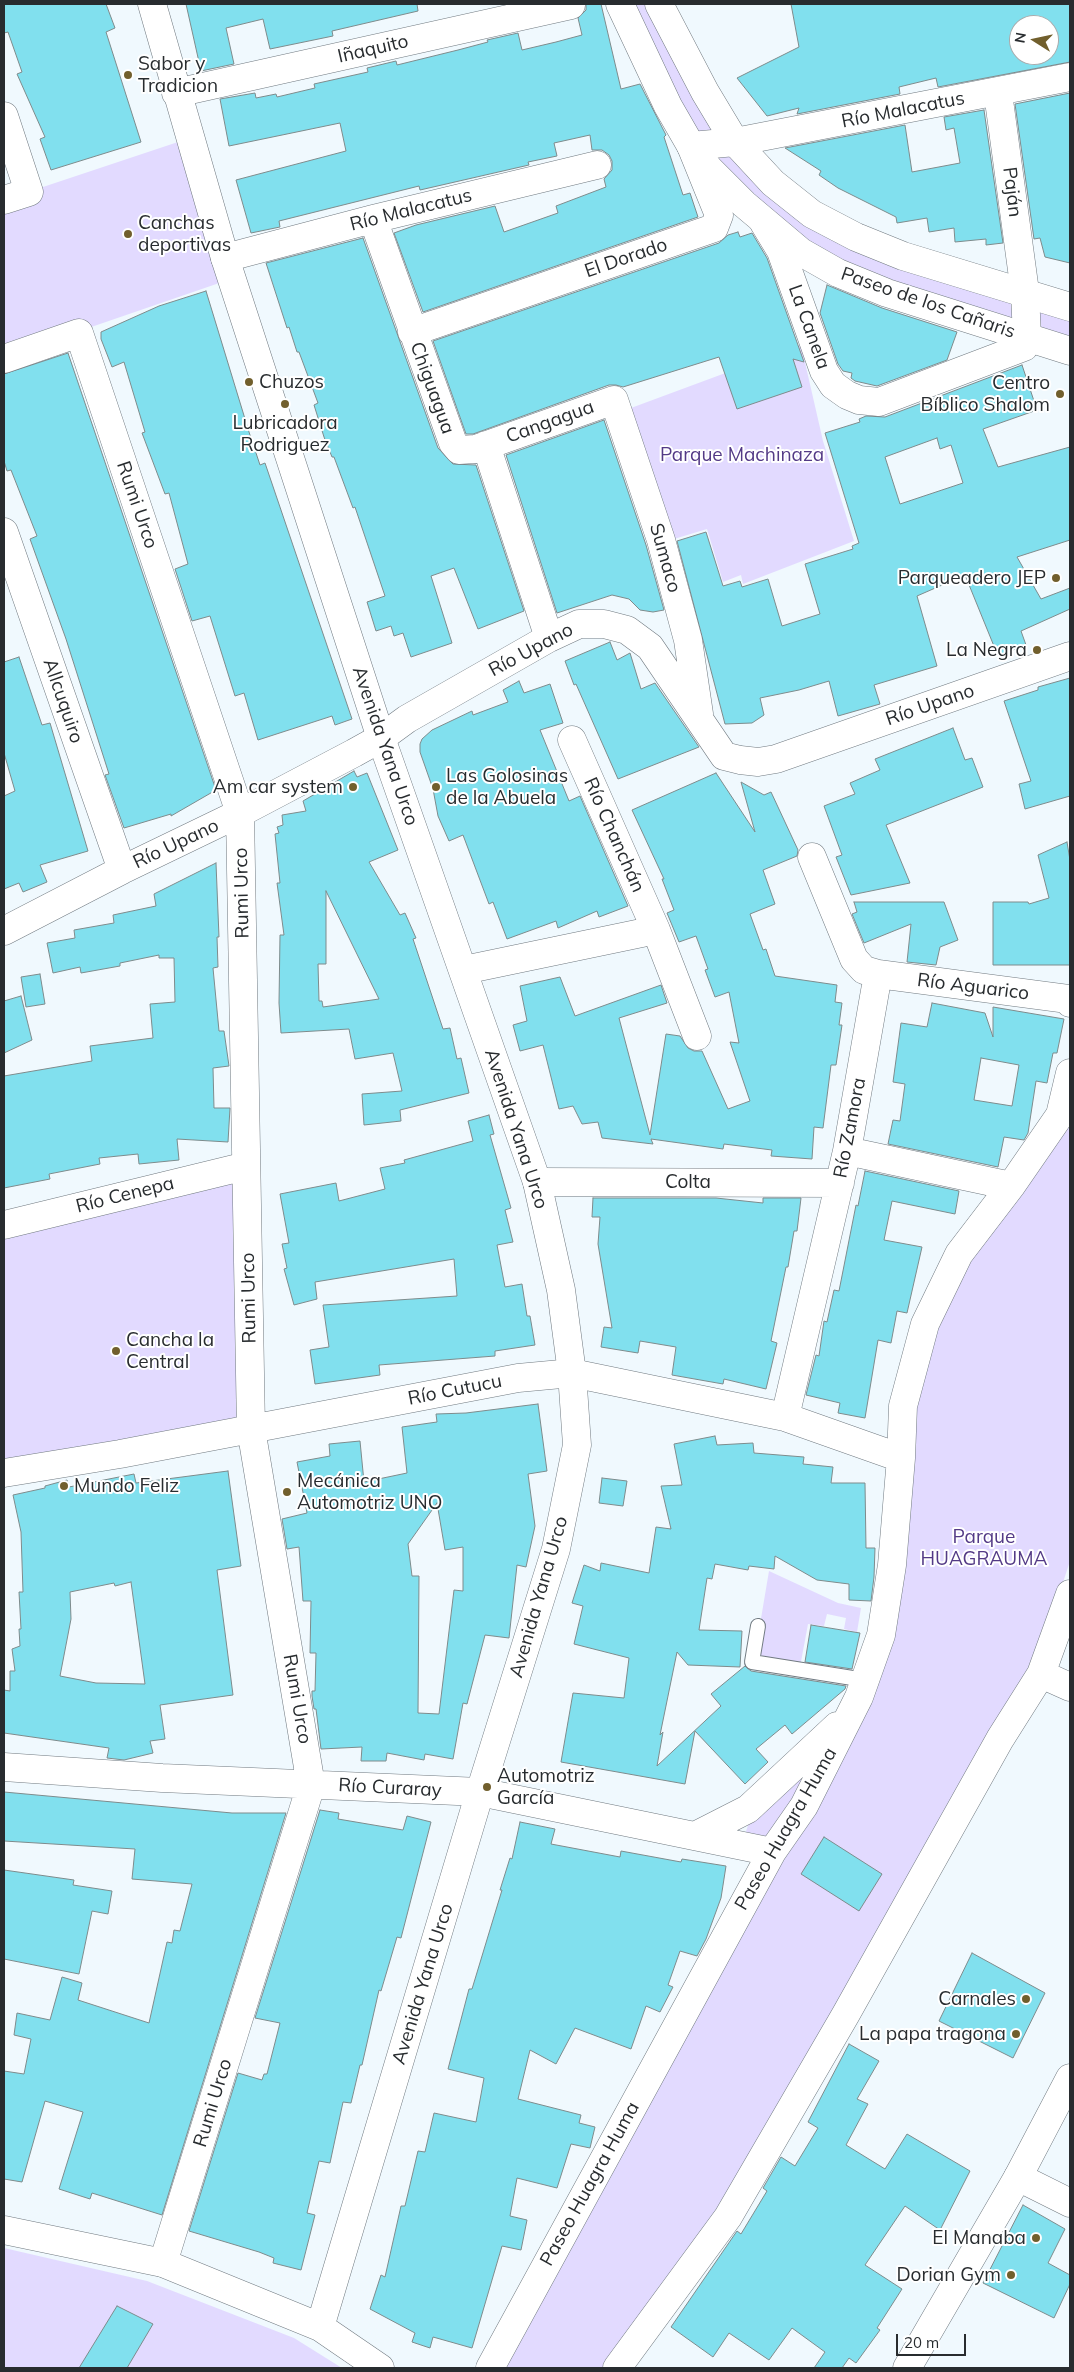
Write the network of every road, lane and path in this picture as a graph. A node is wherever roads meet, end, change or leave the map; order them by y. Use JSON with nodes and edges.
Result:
{"nodes":[{"id":1,"x":152,"y":4,"type":"edge"},
{"id":2,"x":620,"y":4,"type":"edge"},
{"id":3,"x":659,"y":4,"type":"edge"},
{"id":4,"x":571,"y":6,"type":"dead end"},
{"id":5,"x":1070,"y":77,"type":"edge"},
{"id":6,"x":176,"y":93,"type":"junction"},
{"id":7,"x":998,"y":93,"type":"junction"},
{"id":8,"x":4,"y":116,"type":"edge"},
{"id":9,"x":735,"y":142,"type":"junction"},
{"id":10,"x":691,"y":146,"type":"junction"},
{"id":11,"x":597,"y":165,"type":"dead end"},
{"id":12,"x":4,"y":200,"type":"edge"},
{"id":13,"x":374,"y":219,"type":"junction"},
{"id":14,"x":764,"y":223,"type":"junction"},
{"id":15,"x":225,"y":258,"type":"junction"},
{"id":16,"x":1025,"y":292,"type":"junction"},
{"id":17,"x":1070,"y":307,"type":"edge"},
{"id":18,"x":412,"y":332,"type":"junction"},
{"id":19,"x":1027,"y":338,"type":"junction"},
{"id":20,"x":1070,"y":351,"type":"edge"},
{"id":21,"x":4,"y":359,"type":"edge"},
{"id":22,"x":614,"y":400,"type":"joint"},
{"id":23,"x":486,"y":445,"type":"junction"},
{"id":24,"x":4,"y":532,"type":"edge"},
{"id":25,"x":549,"y":638,"type":"junction"},
{"id":26,"x":1070,"y":656,"type":"edge"},
{"id":27,"x":700,"y":720,"type":"junction"},
{"id":28,"x":381,"y":738,"type":"junction"},
{"id":29,"x":572,"y":740,"type":"dead end"},
{"id":30,"x":240,"y":813,"type":"junction"},
{"id":31,"x":812,"y":857,"type":"dead end"},
{"id":32,"x":122,"y":870,"type":"junction"},
{"id":33,"x":656,"y":930,"type":"junction"},
{"id":34,"x":4,"y":931,"type":"edge"},
{"id":35,"x":464,"y":970,"type":"junction"},
{"id":36,"x":878,"y":974,"type":"junction"},
{"id":37,"x":1069,"y":1001,"type":"edge"},
{"id":38,"x":697,"y":1036,"type":"dead end"},
{"id":39,"x":1070,"y":1073,"type":"edge"},
{"id":40,"x":847,"y":1151,"type":"junction"},
{"id":41,"x":246,"y":1166,"type":"junction"},
{"id":42,"x":537,"y":1182,"type":"junction"},
{"id":43,"x":840,"y":1183,"type":"junction"},
{"id":44,"x":1011,"y":1186,"type":"junction"},
{"id":45,"x":4,"y":1225,"type":"edge"},
{"id":46,"x":572,"y":1373,"type":"junction"},
{"id":47,"x":784,"y":1417,"type":"junction"},
{"id":48,"x":252,"y":1429,"type":"junction"},
{"id":49,"x":902,"y":1458,"type":"junction"},
{"id":50,"x":4,"y":1473,"type":"edge"},
{"id":51,"x":1070,"y":1594,"type":"edge"},
{"id":52,"x":758,"y":1626,"type":"dead end"},
{"id":53,"x":1041,"y":1674,"type":"junction"},
{"id":54,"x":865,"y":1680,"type":"junction"},
{"id":55,"x":1070,"y":1687,"type":"edge"},
{"id":56,"x":851,"y":1713,"type":"junction"},
{"id":57,"x":4,"y":1767,"type":"edge"},
{"id":58,"x":311,"y":1785,"type":"junction"},
{"id":59,"x":480,"y":1792,"type":"junction"},
{"id":60,"x":695,"y":1836,"type":"junction"},
{"id":61,"x":772,"y":1852,"type":"junction"},
{"id":62,"x":1070,"y":2078,"type":"edge"},
{"id":63,"x":1018,"y":2177,"type":"junction"},
{"id":64,"x":1070,"y":2203,"type":"edge"},
{"id":65,"x":4,"y":2230,"type":"edge"},
{"id":66,"x":163,"y":2263,"type":"junction"},
{"id":67,"x":320,"y":2327,"type":"junction"},
{"id":68,"x":380,"y":2368,"type":"edge"},
{"id":69,"x":490,"y":2368,"type":"edge"},
{"id":70,"x":617,"y":2368,"type":"edge"},
{"id":71,"x":907,"y":2368,"type":"edge"}],
"edges":[{"from":1,"to":6,"type":"street","name":"Avenida Yana Urco"},
{"from":2,"to":10,"type":"street","name":"Paseo de los Cañaris"},
{"from":3,"to":9,"type":"street","name":"Paseo de los Cañaris"},
{"from":4,"to":6,"type":"street","name":"Iñaquito"},
{"from":5,"to":7,"type":"street","name":"Río Malacatus"},
{"from":6,"to":15,"type":"street","name":"Avenida Yana Urco"},
{"from":7,"to":9,"type":"street","name":"Río Malacatus"},
{"from":7,"to":16,"type":"street","name":"Paján"},
{"from":8,"to":12,"type":"street"},
{"from":9,"to":10,"type":"street"},
{"from":9,"to":16,"type":"street","name":"Paseo de los Cañaris"},
{"from":10,"to":14,"type":"street","name":"Paseo de los Cañaris"},
{"from":10,"to":18,"type":"street","name":"El Dorado"},
{"from":11,"to":13,"type":"street","name":"Río Malacatus"},
{"from":13,"to":15,"type":"street","name":"Río Malacatus"},
{"from":13,"to":18,"type":"street","name":"Chiguagua"},
{"from":14,"to":19,"type":"street","name":"Paseo de los Cañaris"},
{"from":14,"to":19,"type":"street","name":"La Canela"},
{"from":15,"to":28,"type":"street","name":"Avenida Yana Urco"},
{"from":16,"to":17,"type":"street","name":"Paseo de los Cañaris"},
{"from":16,"to":19,"type":"street"},
{"from":18,"to":23,"type":"street","name":"Chiguagua"},
{"from":19,"to":20,"type":"street","name":"Paseo de los Cañaris"},
{"from":21,"to":30,"type":"street","name":"Rumi Urco"},
{"from":22,"to":23,"type":"street","name":"Cangagua"},
{"from":22,"to":27,"type":"street","name":"Sumaco"},
{"from":23,"to":25,"type":"street"},
{"from":24,"to":32,"type":"street","name":"Allcuquiro"},
{"from":25,"to":27,"type":"street","name":"Río Upano"},
{"from":25,"to":28,"type":"street","name":"Río Upano"},
{"from":26,"to":27,"type":"street","name":"Río Upano"},
{"from":28,"to":30,"type":"street","name":"Río Upano"},
{"from":28,"to":35,"type":"street","name":"Avenida Yana Urco"},
{"from":29,"to":33,"type":"street","name":"Río Chanchán"},
{"from":30,"to":32,"type":"street","name":"Río Upano"},
{"from":30,"to":41,"type":"street","name":"Rumi Urco"},
{"from":31,"to":36,"type":"street"},
{"from":32,"to":34,"type":"street","name":"Río Upano"},
{"from":33,"to":35,"type":"street"},
{"from":33,"to":38,"type":"street","name":"Río Chanchán"},
{"from":35,"to":42,"type":"street","name":"Avenida Yana Urco"},
{"from":36,"to":37,"type":"street","name":"Río Aguarico"},
{"from":36,"to":40,"type":"street","name":"Río Zamora"},
{"from":39,"to":44,"type":"street","name":"Paseo Huagra Huma"},
{"from":40,"to":43,"type":"street","name":"Río Zamora"},
{"from":40,"to":44,"type":"street"},
{"from":41,"to":45,"type":"street","name":"Río Cenepa"},
{"from":41,"to":48,"type":"street","name":"Rumi Urco"},
{"from":42,"to":43,"type":"street","name":"Colta"},
{"from":42,"to":46,"type":"street","name":"Avenida Yana Urco"},
{"from":43,"to":47,"type":"street","name":"Río Zamora"},
{"from":44,"to":49,"type":"street","name":"Paseo Huagra Huma"},
{"from":46,"to":47,"type":"street","name":"Río Cutucu"},
{"from":46,"to":48,"type":"street","name":"Río Cutucu"},
{"from":46,"to":59,"type":"street","name":"Avenida Yana Urco"},
{"from":47,"to":49,"type":"street","name":"Río Cutucu"},
{"from":48,"to":50,"type":"street","name":"Río Cutucu"},
{"from":48,"to":58,"type":"street","name":"Rumi Urco"},
{"from":49,"to":54,"type":"street","name":"Paseo Huagra Huma"},
{"from":51,"to":53,"type":"street"},
{"from":52,"to":54,"type":"lane"},
{"from":53,"to":55,"type":"street"},
{"from":53,"to":70,"type":"street"},
{"from":54,"to":56,"type":"street","name":"Paseo Huagra Huma"},
{"from":56,"to":60,"type":"street"},
{"from":56,"to":61,"type":"street","name":"Paseo Huagra Huma"},
{"from":57,"to":58,"type":"street","name":"Río Curaray"},
{"from":58,"to":59,"type":"street","name":"Río Curaray"},
{"from":58,"to":66,"type":"street","name":"Rumi Urco"},
{"from":59,"to":60,"type":"street","name":"Río Curaray"},
{"from":59,"to":67,"type":"street","name":"Avenida Yana Urco"},
{"from":60,"to":61,"type":"street","name":"Río Curaray"},
{"from":61,"to":69,"type":"street","name":"Paseo Huagra Huma"},
{"from":62,"to":63,"type":"street"},
{"from":63,"to":64,"type":"street"},
{"from":63,"to":71,"type":"street"},
{"from":65,"to":66,"type":"street"},
{"from":66,"to":67,"type":"street"},
{"from":67,"to":68,"type":"street"}]}
